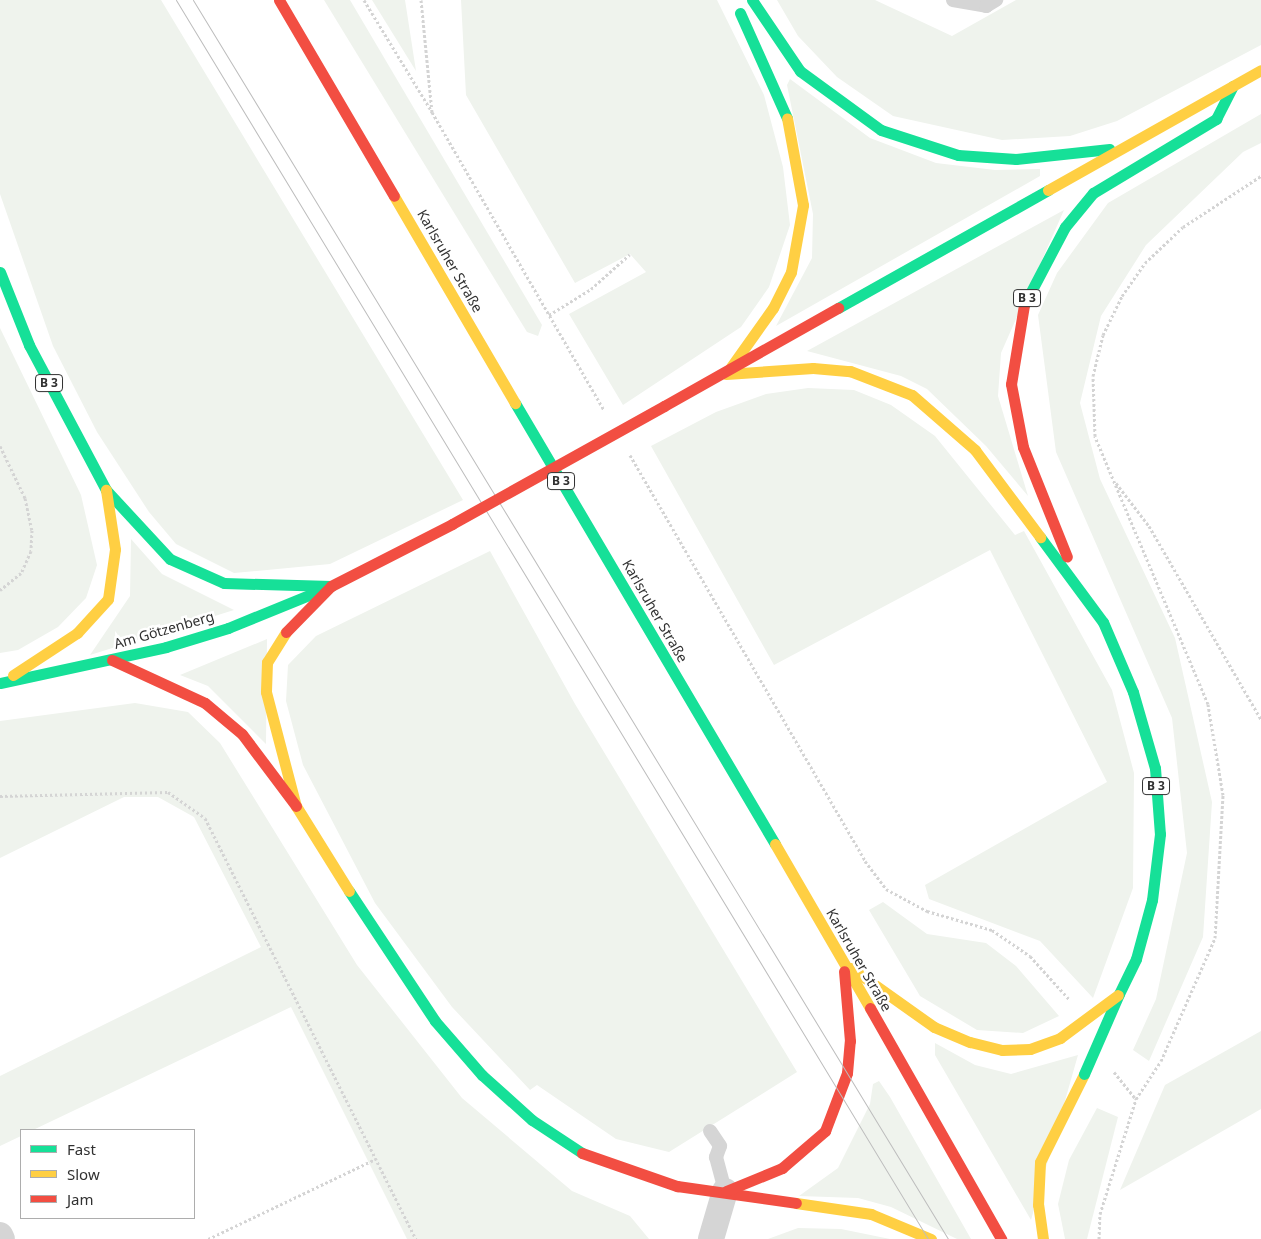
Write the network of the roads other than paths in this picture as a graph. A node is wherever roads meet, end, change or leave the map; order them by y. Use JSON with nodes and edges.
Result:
{"nodes":[{"id":1,"x":279,"y":0,"type":"edge"},
{"id":2,"x":736,"y":0,"type":"edge"},
{"id":3,"x":752,"y":0,"type":"edge"},
{"id":4,"x":953,"y":0,"type":"edge"},
{"id":5,"x":996,"y":0,"type":"edge"},
{"id":6,"x":1261,"y":70,"type":"edge"},
{"id":7,"x":1233,"y":86,"type":"junction"},
{"id":8,"x":1126,"y":147,"type":"junction"},
{"id":9,"x":0,"y":272,"type":"edge"},
{"id":10,"x":726,"y":374,"type":"junction"},
{"id":11,"x":106,"y":490,"type":"junction"},
{"id":12,"x":331,"y":586,"type":"junction"},
{"id":13,"x":1079,"y":589,"type":"junction"},
{"id":14,"x":112,"y":660,"type":"junction"},
{"id":15,"x":0,"y":683,"type":"edge"},
{"id":16,"x":296,"y":806,"type":"junction"},
{"id":17,"x":844,"y":962,"type":"junction"},
{"id":18,"x":1119,"y":994,"type":"junction"},
{"id":19,"x":710,"y":1131,"type":"dead end"},
{"id":20,"x":725,"y":1191,"type":"junction"},
{"id":21,"x":0,"y":1235,"type":"edge"},
{"id":22,"x":2,"y":1239,"type":"edge"},
{"id":23,"x":711,"y":1239,"type":"edge"},
{"id":24,"x":931,"y":1239,"type":"edge"},
{"id":25,"x":1001,"y":1239,"type":"edge"},
{"id":26,"x":1043,"y":1239,"type":"edge"}],
"edges":[{"from":1,"to":17,"type":"main road","name":"Karlsruher Straße","number":"B 3"},
{"from":2,"to":10,"type":"main road"},
{"from":3,"to":8,"type":"main road","number":"B 3"},
{"from":4,"to":5,"type":"lane"},
{"from":6,"to":7,"type":"main road","number":"B 3"},
{"from":7,"to":8,"type":"main road","number":"B 3"},
{"from":7,"to":13,"type":"main road","number":"B 3"},
{"from":8,"to":10,"type":"main road","number":"B 3"},
{"from":9,"to":11,"type":"main road","number":"B 3"},
{"from":10,"to":12,"type":"main road","number":"B 3","bridge":true},
{"from":10,"to":13,"type":"main road"},
{"from":11,"to":12,"type":"main road"},
{"from":11,"to":15,"type":"main road"},
{"from":12,"to":14,"type":"main road","name":"Am Götzenberg"},
{"from":12,"to":16,"type":"main road"},
{"from":13,"to":18,"type":"main road","number":"B 3"},
{"from":14,"to":15,"type":"main road","name":"Am Götzenberg"},
{"from":14,"to":16,"type":"main road"},
{"from":16,"to":20,"type":"main road"},
{"from":17,"to":18,"type":"main road","bridge":true},
{"from":17,"to":20,"type":"main road"},
{"from":17,"to":25,"type":"main road","name":"Karlsruher Straße","number":"B 3"},
{"from":18,"to":26,"type":"main road","bridge":true},
{"from":19,"to":20,"type":"lane"},
{"from":20,"to":23,"type":"street"},
{"from":20,"to":24,"type":"main road"},
{"from":21,"to":22,"type":"street"}]}
